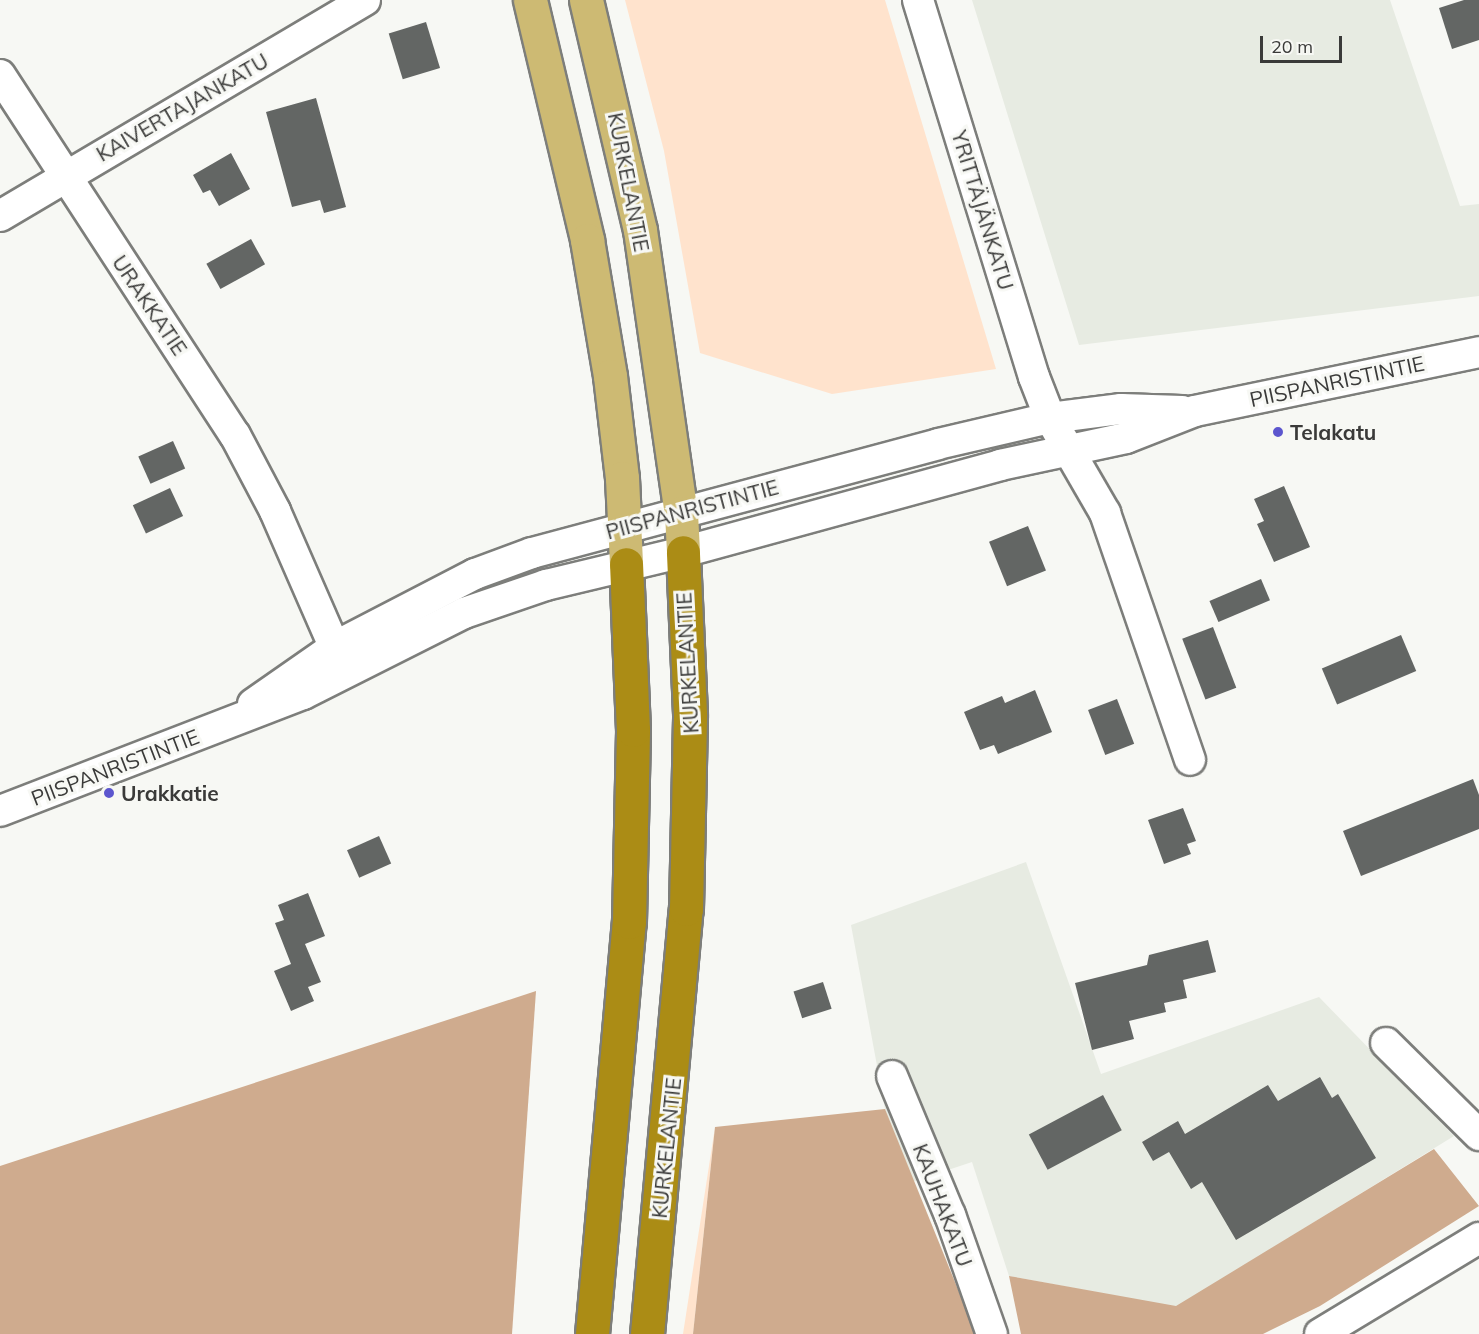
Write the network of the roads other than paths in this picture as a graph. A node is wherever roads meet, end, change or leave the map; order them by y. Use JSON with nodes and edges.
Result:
{"nodes":[{"id":1,"x":365,"y":0,"type":"edge"},
{"id":2,"x":530,"y":0,"type":"edge"},
{"id":3,"x":586,"y":0,"type":"edge"},
{"id":4,"x":918,"y":0,"type":"edge"},
{"id":5,"x":0,"y":75,"type":"edge"},
{"id":6,"x":63,"y":176,"type":"junction"},
{"id":7,"x":0,"y":216,"type":"edge"},
{"id":8,"x":1479,"y":352,"type":"edge"},
{"id":9,"x":1195,"y":411,"type":"junction"},
{"id":10,"x":1050,"y":418,"type":"junction"},
{"id":11,"x":1069,"y":451,"type":"junction"},
{"id":12,"x":681,"y":513,"type":"junction"},
{"id":13,"x":624,"y":527,"type":"junction"},
{"id":14,"x":683,"y":552,"type":"junction"},
{"id":15,"x":626,"y":564,"type":"junction"},
{"id":16,"x":340,"y":660,"type":"junction"},
{"id":17,"x":1190,"y":760,"type":"dead end"},
{"id":18,"x":0,"y":811,"type":"edge"},
{"id":19,"x":1386,"y":1043,"type":"dead end"},
{"id":20,"x":892,"y":1076,"type":"dead end"},
{"id":21,"x":1479,"y":1135,"type":"edge"},
{"id":22,"x":1479,"y":1238,"type":"edge"},
{"id":23,"x":592,"y":1334,"type":"edge"},
{"id":24,"x":647,"y":1334,"type":"edge"},
{"id":25,"x":993,"y":1334,"type":"edge"},
{"id":26,"x":1320,"y":1334,"type":"edge"}],
"edges":[{"from":1,"to":6,"type":"street","name":"KAIVERTAJANKATU"},
{"from":2,"to":13,"type":"main road"},
{"from":3,"to":12,"type":"main road","name":"KURKELANTIE"},
{"from":4,"to":10,"type":"street","name":"YRITTÄJÄNKATU"},
{"from":5,"to":6,"type":"street","name":"URAKKATIE"},
{"from":6,"to":7,"type":"street","name":"KAIVERTAJANKATU"},
{"from":6,"to":16,"type":"street","name":"URAKKATIE"},
{"from":8,"to":9,"type":"street","name":"PIISPANRISTINTIE"},
{"from":9,"to":10,"type":"street","name":"PIISPANRISTINTIE"},
{"from":9,"to":11,"type":"street","name":"PIISPANRISTINTIE"},
{"from":10,"to":11,"type":"street"},
{"from":10,"to":12,"type":"street","name":"PIISPANRISTINTIE"},
{"from":11,"to":14,"type":"street","name":"PIISPANRISTINTIE"},
{"from":11,"to":17,"type":"street"},
{"from":12,"to":13,"type":"street","name":"PIISPANRISTINTIE"},
{"from":12,"to":14,"type":"main road","name":"KURKELANTIE"},
{"from":13,"to":15,"type":"main road"},
{"from":13,"to":16,"type":"street","name":"PIISPANRISTINTIE"},
{"from":14,"to":15,"type":"street","name":"PIISPANRISTINTIE"},
{"from":14,"to":24,"type":"highway","name":"KURKELANTIE"},
{"from":15,"to":16,"type":"street","name":"PIISPANRISTINTIE"},
{"from":15,"to":23,"type":"highway"},
{"from":16,"to":18,"type":"street","name":"PIISPANRISTINTIE"},
{"from":19,"to":21,"type":"street"},
{"from":20,"to":25,"type":"street","name":"KAUHAKATU"},
{"from":22,"to":26,"type":"street"}]}
